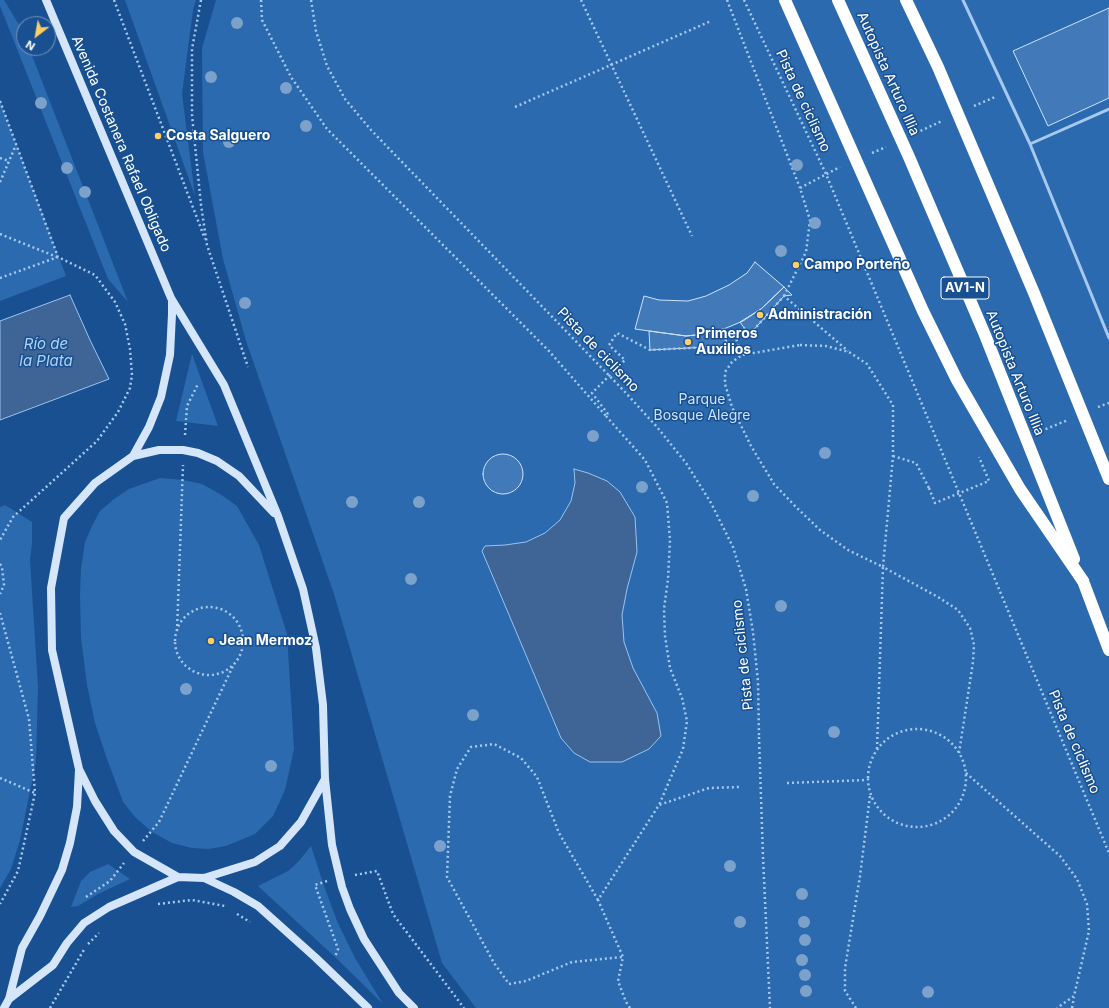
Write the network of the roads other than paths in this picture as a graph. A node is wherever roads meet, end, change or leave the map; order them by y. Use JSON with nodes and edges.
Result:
{"nodes":[{"id":1,"x":46,"y":0,"type":"edge"},
{"id":2,"x":785,"y":0,"type":"edge"},
{"id":3,"x":838,"y":0,"type":"edge"},
{"id":4,"x":906,"y":0,"type":"edge"},
{"id":5,"x":963,"y":0,"type":"edge"},
{"id":6,"x":1109,"y":109,"type":"edge"},
{"id":7,"x":1030,"y":144,"type":"junction"},
{"id":8,"x":171,"y":298,"type":"junction"},
{"id":9,"x":1109,"y":338,"type":"edge"},
{"id":10,"x":133,"y":456,"type":"junction"},
{"id":11,"x":1109,"y":479,"type":"edge"},
{"id":12,"x":278,"y":516,"type":"junction"},
{"id":13,"x":1083,"y":581,"type":"junction"},
{"id":14,"x":1109,"y":650,"type":"edge"},
{"id":15,"x":79,"y":769,"type":"junction"},
{"id":16,"x":325,"y":779,"type":"junction"},
{"id":17,"x":178,"y":877,"type":"junction"},
{"id":18,"x":204,"y":878,"type":"junction"},
{"id":19,"x":9,"y":999,"type":"junction"},
{"id":20,"x":4,"y":1008,"type":"edge"},
{"id":21,"x":368,"y":1008,"type":"edge"},
{"id":22,"x":414,"y":1008,"type":"edge"}],
"edges":[{"from":1,"to":8,"type":"main road","name":"Avenida Costanera Rafael Obligado"},
{"from":2,"to":13,"type":"highway","bridge":true},
{"from":3,"to":13,"type":"highway","name":"Autopista Arturo Illia","number":"AV1-N","bridge":true},
{"from":4,"to":11,"type":"highway","bridge":true},
{"from":5,"to":7,"type":"lane"},
{"from":6,"to":7,"type":"lane"},
{"from":7,"to":9,"type":"lane"},
{"from":8,"to":10,"type":"main road","name":"Avenida Costanera Rafael Obligado"},
{"from":8,"to":12,"type":"main road","name":"Avenida Costanera Rafael Obligado"},
{"from":10,"to":12,"type":"main road"},
{"from":10,"to":15,"type":"main road"},
{"from":12,"to":16,"type":"main road","name":"Avenida Costanera Rafael Obligado"},
{"from":13,"to":14,"type":"highway","name":"Autopista Arturo Illia","number":"AV1-N"},
{"from":15,"to":17,"type":"main road"},
{"from":15,"to":19,"type":"main road"},
{"from":16,"to":18,"type":"main road"},
{"from":16,"to":22,"type":"main road","name":"Avenida Costanera Rafael Obligado"},
{"from":17,"to":18,"type":"main road"},
{"from":17,"to":19,"type":"main road"},
{"from":18,"to":21,"type":"main road"},
{"from":19,"to":20,"type":"main road"}]}
